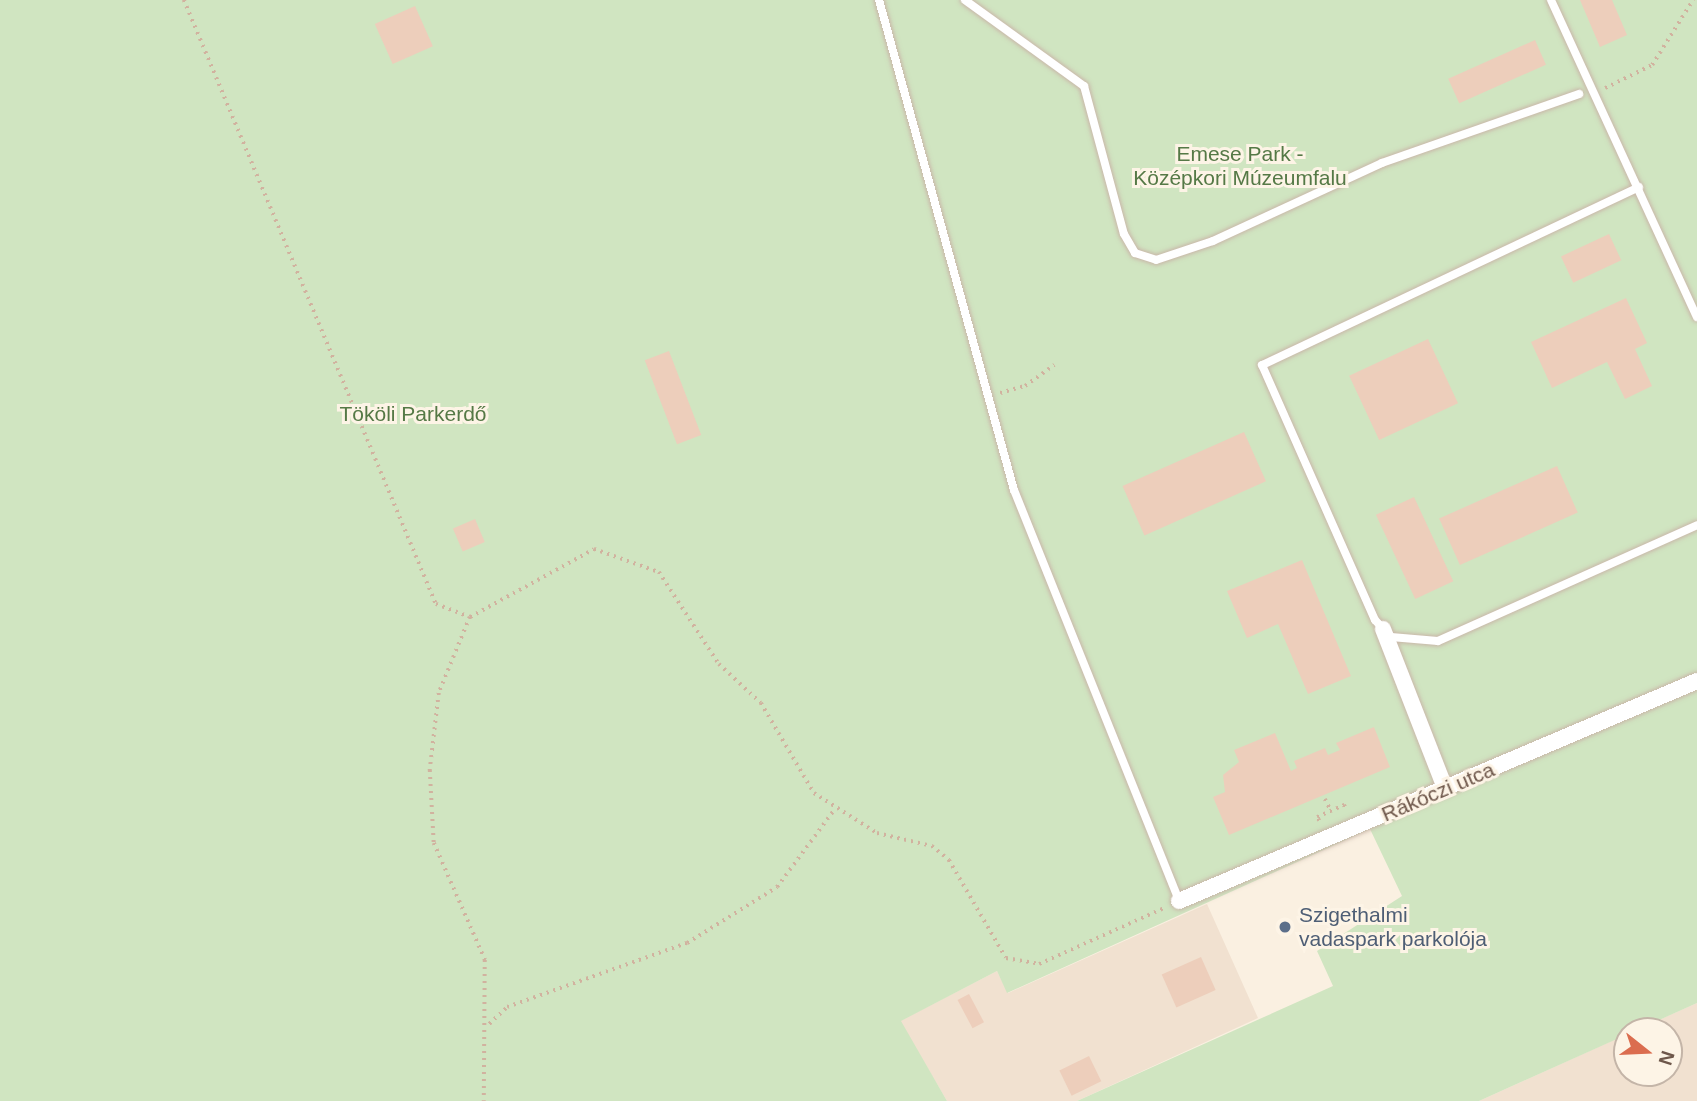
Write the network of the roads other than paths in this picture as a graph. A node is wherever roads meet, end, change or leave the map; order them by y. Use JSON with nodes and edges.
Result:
{"nodes":[{"id":1,"x":879,"y":0,"type":"edge"},
{"id":2,"x":965,"y":0,"type":"edge"},
{"id":3,"x":1551,"y":0,"type":"edge"},
{"id":4,"x":1579,"y":94,"type":"dead end"},
{"id":5,"x":1639,"y":187,"type":"junction"},
{"id":6,"x":1697,"y":317,"type":"edge"},
{"id":7,"x":1697,"y":525,"type":"edge"},
{"id":8,"x":1384,"y":629,"type":"junction"},
{"id":9,"x":1697,"y":681,"type":"edge"},
{"id":10,"x":1445,"y":788,"type":"junction"},
{"id":11,"x":1179,"y":901,"type":"joint"}],
"edges":[{"from":1,"to":11,"type":"lane"},
{"from":2,"to":4,"type":"lane"},
{"from":3,"to":5,"type":"lane"},
{"from":5,"to":6,"type":"lane"},
{"from":5,"to":8,"type":"lane"},
{"from":7,"to":8,"type":"lane"},
{"from":8,"to":10,"type":"street"},
{"from":9,"to":10,"type":"street","name":"Rákóczi utca"},
{"from":10,"to":11,"type":"street","name":"Rákóczi utca"}]}
